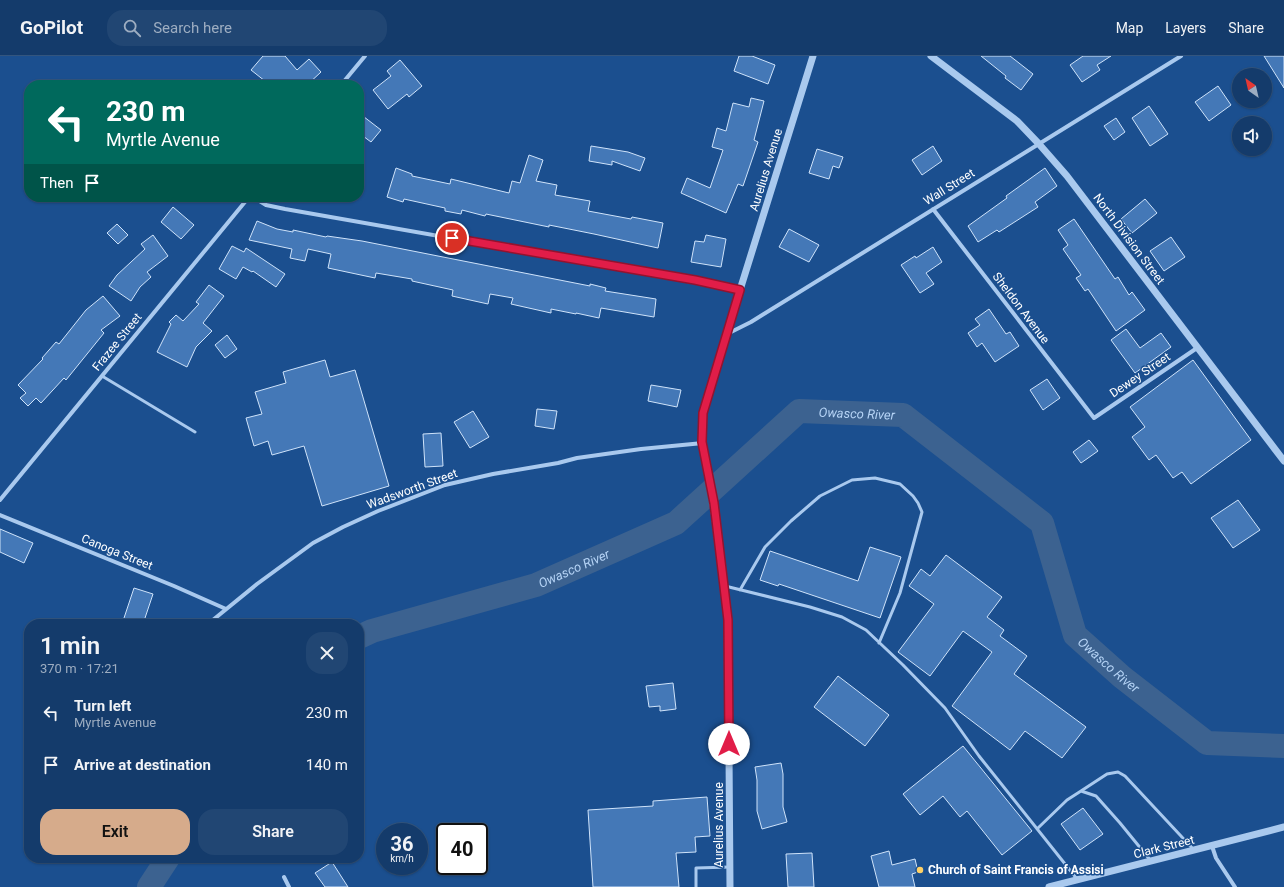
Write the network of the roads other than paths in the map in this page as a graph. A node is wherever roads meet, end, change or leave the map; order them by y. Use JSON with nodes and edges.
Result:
{"nodes":[{"id":1,"x":365,"y":56,"type":"edge"},
{"id":2,"x":813,"y":56,"type":"edge"},
{"id":3,"x":931,"y":56,"type":"edge"},
{"id":4,"x":1181,"y":56,"type":"edge"},
{"id":5,"x":345,"y":80,"type":"edge"},
{"id":6,"x":1039,"y":144,"type":"junction"},
{"id":7,"x":245,"y":202,"type":"edge"},
{"id":8,"x":261,"y":202,"type":"edge"},
{"id":9,"x":933,"y":209,"type":"junction"},
{"id":10,"x":740,"y":290,"type":"junction"},
{"id":11,"x":728,"y":334,"type":"junction"},
{"id":12,"x":1197,"y":348,"type":"junction"},
{"id":13,"x":102,"y":376,"type":"junction"},
{"id":14,"x":1094,"y":418,"type":"joint"},
{"id":15,"x":195,"y":432,"type":"dead end"},
{"id":16,"x":702,"y":442,"type":"junction"},
{"id":17,"x":1284,"y":461,"type":"edge"},
{"id":18,"x":0,"y":500,"type":"edge"},
{"id":19,"x":0,"y":515,"type":"edge"},
{"id":20,"x":725,"y":586,"type":"junction"},
{"id":21,"x":740,"y":590,"type":"junction"},
{"id":22,"x":226,"y":609,"type":"junction"},
{"id":23,"x":214,"y":619,"type":"edge"},
{"id":24,"x":879,"y":643,"type":"junction"},
{"id":25,"x":1081,"y":791,"type":"junction"},
{"id":26,"x":1284,"y":827,"type":"edge"},
{"id":27,"x":1038,"y":828,"type":"junction"},
{"id":28,"x":1212,"y":846,"type":"junction"},
{"id":29,"x":1194,"y":850,"type":"junction"},
{"id":30,"x":1151,"y":861,"type":"junction"},
{"id":31,"x":730,"y":867,"type":"junction"},
{"id":32,"x":284,"y":877,"type":"dead end"},
{"id":33,"x":1078,"y":880,"type":"junction"},
{"id":34,"x":289,"y":887,"type":"edge"},
{"id":35,"x":696,"y":887,"type":"edge"},
{"id":36,"x":730,"y":887,"type":"edge"},
{"id":37,"x":1049,"y":887,"type":"edge"},
{"id":38,"x":1235,"y":887,"type":"edge"}],
"edges":[{"from":1,"to":5,"type":"street"},
{"from":2,"to":10,"type":"street","name":"Aurelius Avenue"},
{"from":3,"to":6,"type":"street","name":"North Division Street"},
{"from":4,"to":6,"type":"street","name":"Wall Street"},
{"from":6,"to":9,"type":"street","name":"Wall Street"},
{"from":6,"to":12,"type":"street","name":"North Division Street"},
{"from":7,"to":13,"type":"street","name":"Frazee Street"},
{"from":8,"to":10,"type":"street"},
{"from":9,"to":11,"type":"street","name":"Wall Street"},
{"from":9,"to":14,"type":"street","name":"Sheldon Avenue"},
{"from":10,"to":11,"type":"street","name":"Aurelius Avenue"},
{"from":11,"to":16,"type":"street","name":"Aurelius Avenue"},
{"from":12,"to":14,"type":"street","name":"Dewey Street"},
{"from":12,"to":17,"type":"street","name":"North Division Street"},
{"from":13,"to":15,"type":"lane"},
{"from":13,"to":18,"type":"street","name":"Frazee Street"},
{"from":16,"to":20,"type":"street","name":"Aurelius Avenue"},
{"from":16,"to":22,"type":"street","name":"Wadsworth Street"},
{"from":19,"to":22,"type":"street","name":"Canoga Street"},
{"from":20,"to":21,"type":"lane"},
{"from":20,"to":31,"type":"street","name":"Aurelius Avenue"},
{"from":21,"to":24,"type":"lane"},
{"from":21,"to":24,"type":"lane"},
{"from":22,"to":23,"type":"street","name":"Wadsworth Street"},
{"from":24,"to":27,"type":"lane"},
{"from":25,"to":27,"type":"lane"},
{"from":25,"to":29,"type":"lane"},
{"from":25,"to":30,"type":"lane"},
{"from":26,"to":28,"type":"street","name":"Clark Street"},
{"from":27,"to":33,"type":"lane"},
{"from":28,"to":29,"type":"street","name":"Clark Street"},
{"from":28,"to":38,"type":"street"},
{"from":29,"to":30,"type":"street","name":"Clark Street"},
{"from":30,"to":33,"type":"street","name":"Clark Street"},
{"from":31,"to":35,"type":"lane"},
{"from":31,"to":36,"type":"street","name":"Aurelius Avenue"},
{"from":32,"to":34,"type":"street"},
{"from":33,"to":37,"type":"street","name":"Clark Street"}]}
